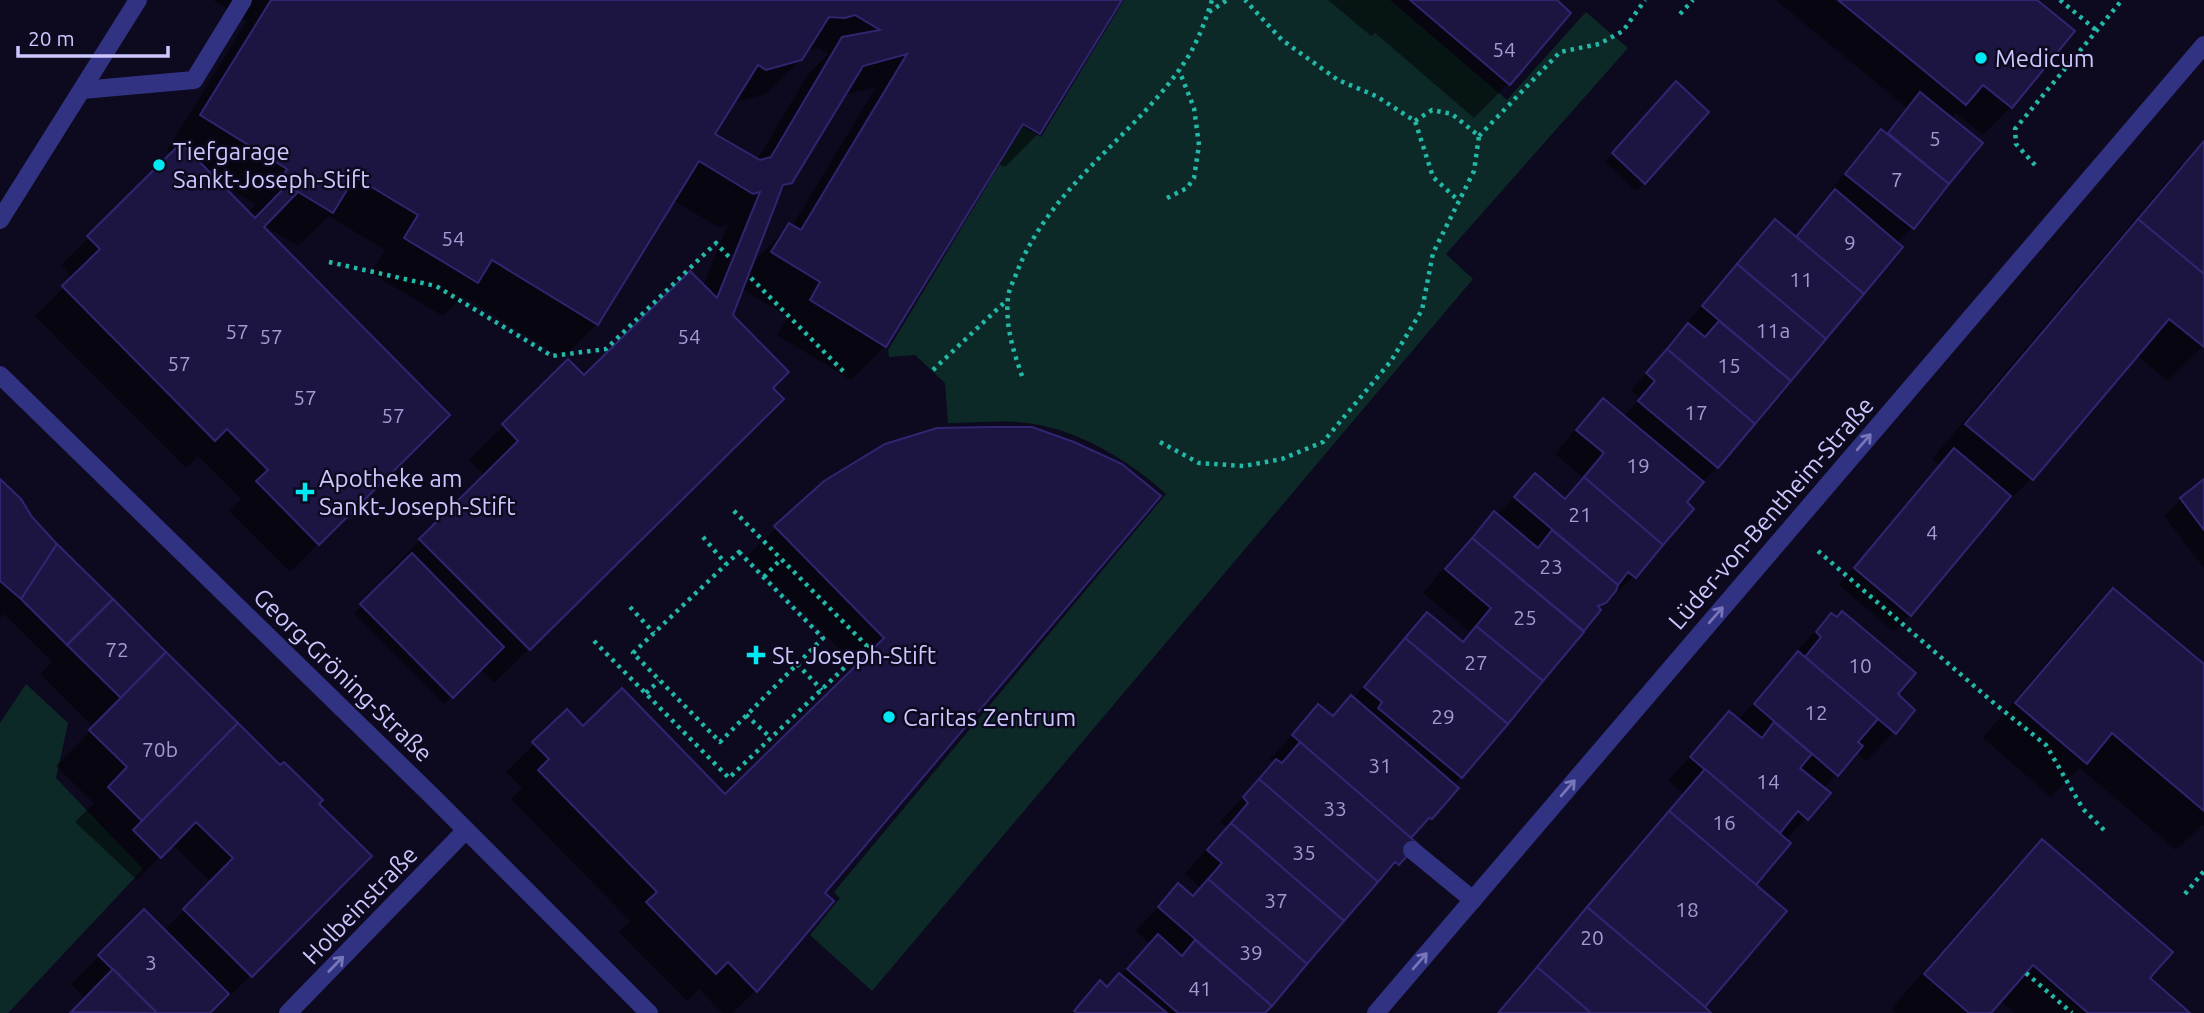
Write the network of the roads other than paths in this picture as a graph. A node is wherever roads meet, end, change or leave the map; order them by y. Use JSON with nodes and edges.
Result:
{"nodes":[{"id":1,"x":138,"y":0,"type":"edge"},
{"id":2,"x":243,"y":0,"type":"edge"},
{"id":3,"x":2204,"y":45,"type":"edge"},
{"id":4,"x":82,"y":90,"type":"junction"},
{"id":5,"x":0,"y":220,"type":"edge"},
{"id":6,"x":0,"y":375,"type":"edge"},
{"id":7,"x":466,"y":830,"type":"junction"},
{"id":8,"x":1412,"y":850,"type":"dead end"},
{"id":9,"x":1473,"y":900,"type":"junction"},
{"id":10,"x":288,"y":1013,"type":"edge"},
{"id":11,"x":649,"y":1013,"type":"edge"},
{"id":12,"x":1376,"y":1013,"type":"edge"}],
"edges":[{"from":1,"to":4,"type":"street"},
{"from":2,"to":4,"type":"street"},
{"from":9,"to":3,"type":"street","name":"Lüder-von-Bentheim-Straße","one_way":true},
{"from":4,"to":5,"type":"street"},
{"from":6,"to":7,"type":"street","name":"Georg-Gröning-Straße"},
{"from":10,"to":7,"type":"street","name":"Holbeinstraße","one_way":true},
{"from":7,"to":11,"type":"street","name":"Georg-Gröning-Straße"},
{"from":8,"to":9,"type":"street"},
{"from":12,"to":9,"type":"street","name":"Lüder-von-Bentheim-Straße","one_way":true}]}
